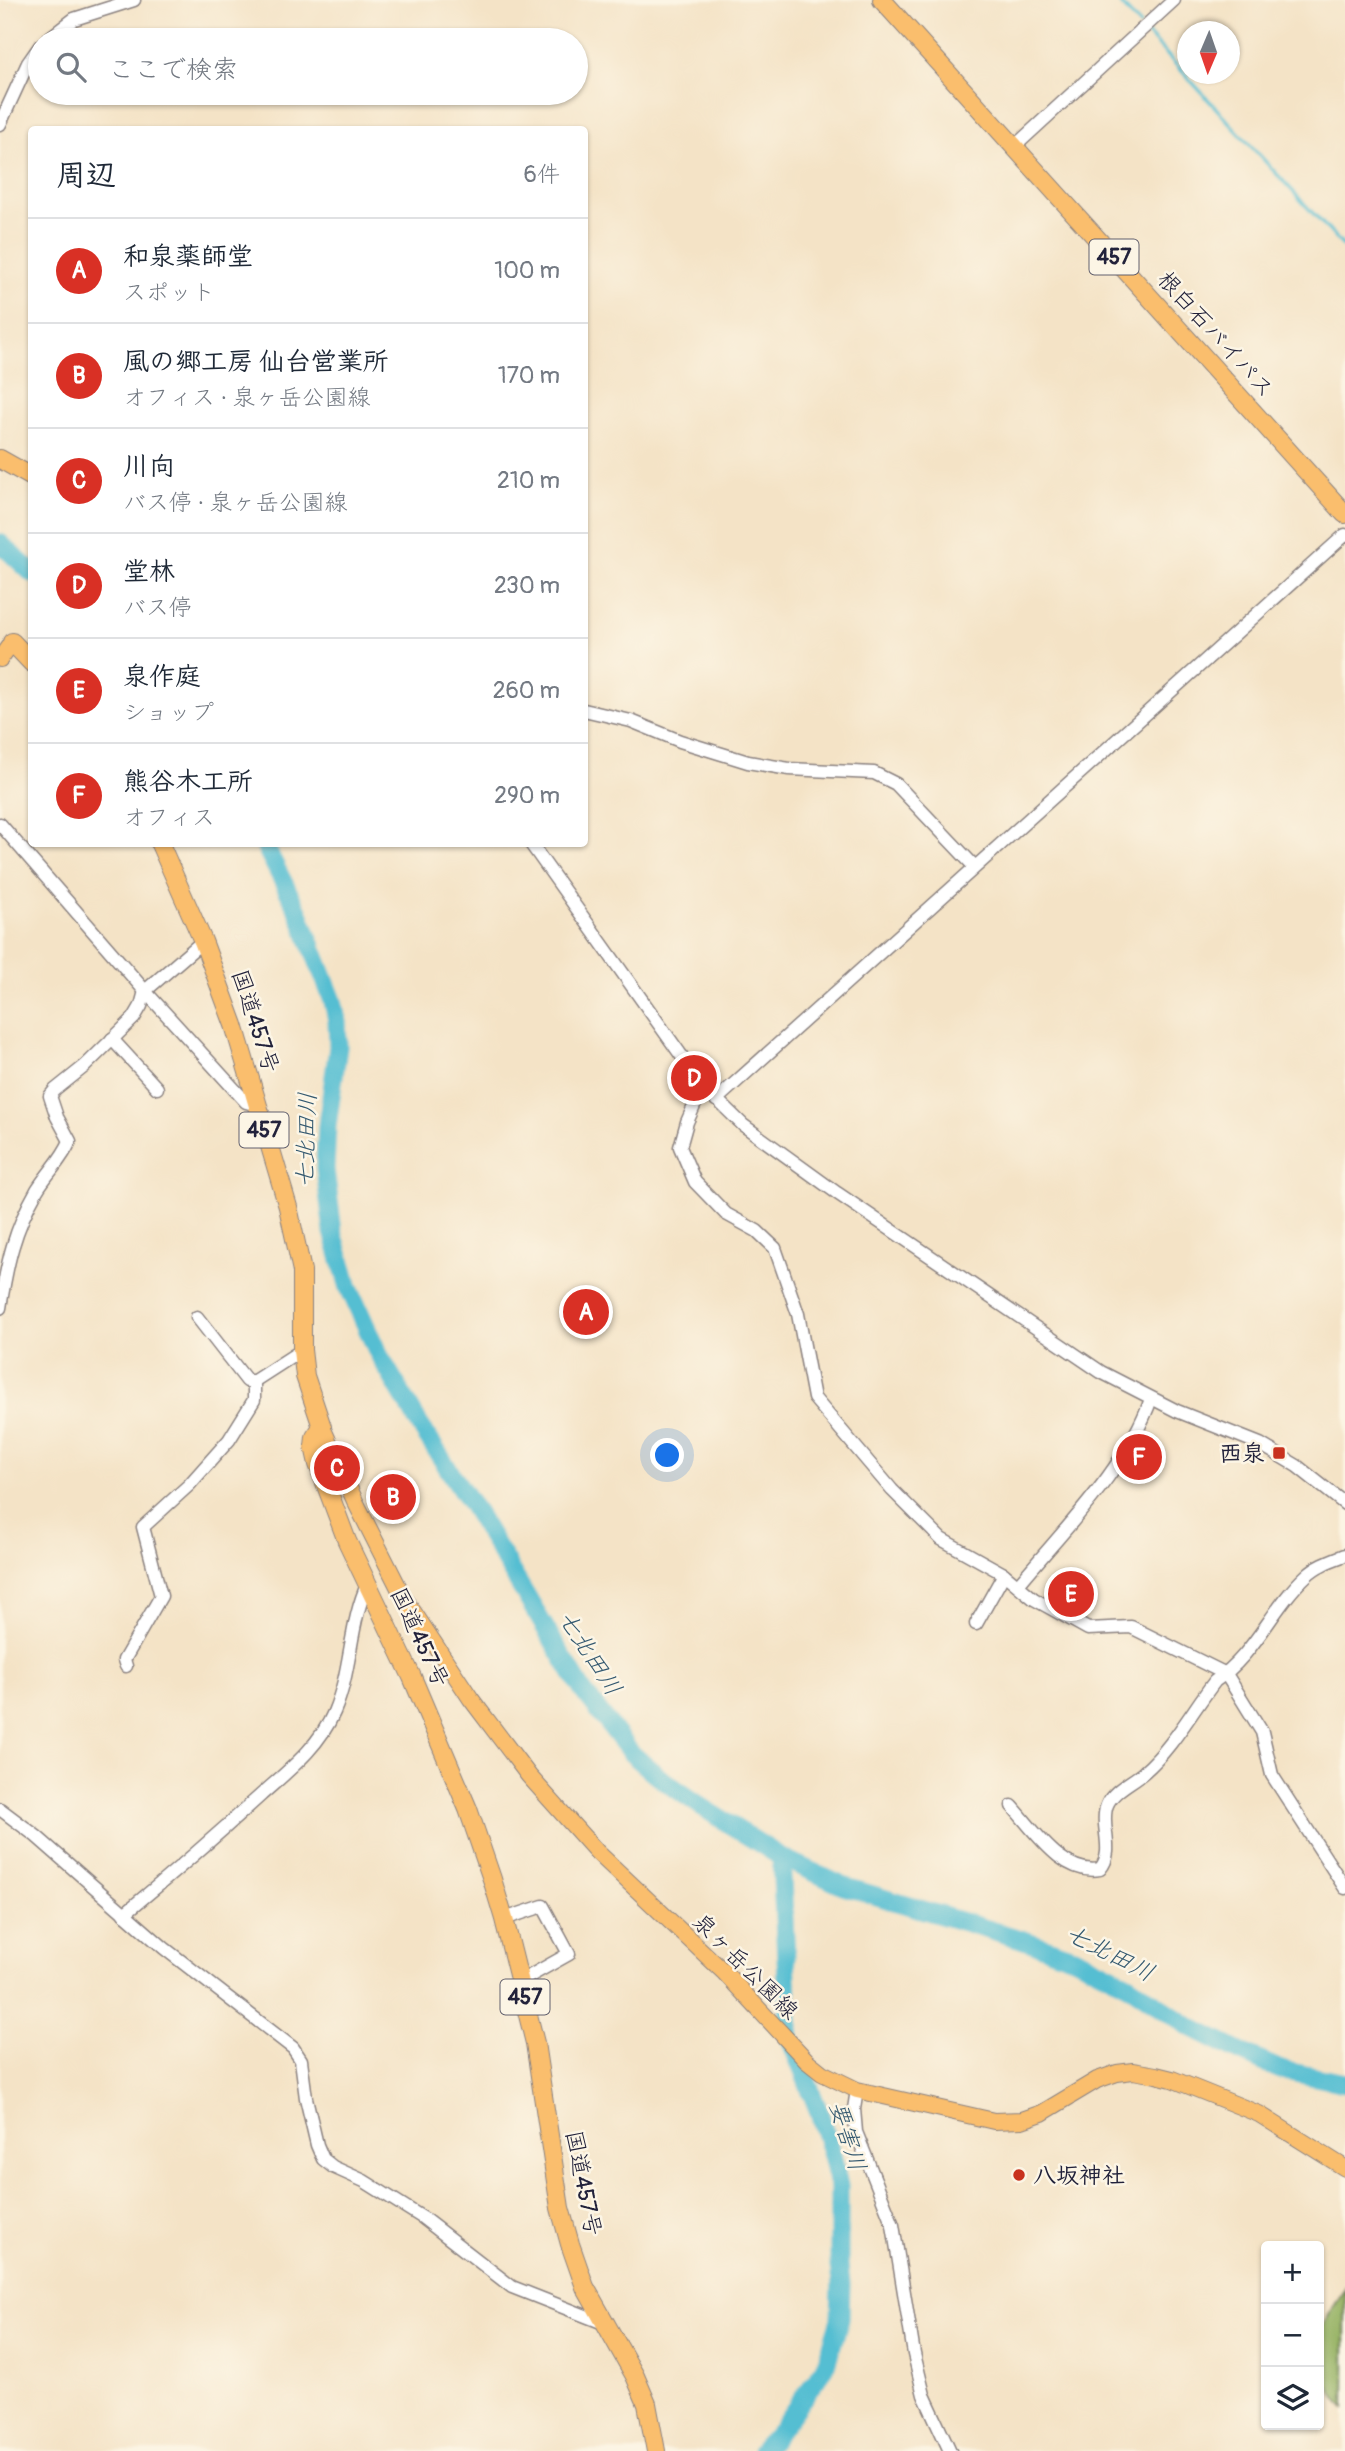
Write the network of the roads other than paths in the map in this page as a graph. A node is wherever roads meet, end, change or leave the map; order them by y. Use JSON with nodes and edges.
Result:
{"nodes":[{"id":1,"x":134,"y":0,"type":"edge"},
{"id":2,"x":882,"y":0,"type":"edge"},
{"id":3,"x":1174,"y":0,"type":"edge"},
{"id":4,"x":118,"y":3,"type":"edge"},
{"id":5,"x":62,"y":28,"type":"edge"},
{"id":6,"x":28,"y":63,"type":"edge"},
{"id":7,"x":0,"y":124,"type":"edge"},
{"id":8,"x":1014,"y":147,"type":"junction"},
{"id":9,"x":0,"y":459,"type":"edge"},
{"id":10,"x":28,"y":475,"type":"edge"},
{"id":11,"x":1345,"y":514,"type":"edge"},
{"id":12,"x":1345,"y":535,"type":"edge"},
{"id":13,"x":6,"y":639,"type":"edge"},
{"id":14,"x":0,"y":659,"type":"edge"},
{"id":15,"x":28,"y":659,"type":"edge"},
{"id":16,"x":588,"y":711,"type":"edge"},
{"id":17,"x":0,"y":824,"type":"edge"},
{"id":18,"x":161,"y":847,"type":"edge"},
{"id":19,"x":533,"y":847,"type":"edge"},
{"id":20,"x":974,"y":866,"type":"junction"},
{"id":21,"x":203,"y":941,"type":"junction"},
{"id":22,"x":145,"y":991,"type":"junction"},
{"id":23,"x":112,"y":1039,"type":"junction"},
{"id":24,"x":703,"y":1086,"type":"junction"},
{"id":25,"x":157,"y":1088,"type":"dead end"},
{"id":26,"x":716,"y":1100,"type":"junction"},
{"id":27,"x":257,"y":1105,"type":"junction"},
{"id":28,"x":0,"y":1308,"type":"edge"},
{"id":29,"x":197,"y":1317,"type":"dead end"},
{"id":30,"x":302,"y":1350,"type":"junction"},
{"id":31,"x":254,"y":1381,"type":"junction"},
{"id":32,"x":1151,"y":1399,"type":"junction"},
{"id":33,"x":322,"y":1427,"type":"junction"},
{"id":34,"x":1345,"y":1504,"type":"edge"},
{"id":35,"x":1345,"y":1555,"type":"edge"},
{"id":36,"x":1004,"y":1574,"type":"junction"},
{"id":37,"x":368,"y":1583,"type":"junction"},
{"id":38,"x":1018,"y":1585,"type":"junction"},
{"id":39,"x":976,"y":1624,"type":"dead end"},
{"id":40,"x":126,"y":1666,"type":"dead end"},
{"id":41,"x":1226,"y":1674,"type":"junction"},
{"id":42,"x":1012,"y":1805,"type":"dead end"},
{"id":43,"x":0,"y":1809,"type":"edge"},
{"id":44,"x":1345,"y":1888,"type":"edge"},
{"id":45,"x":124,"y":1914,"type":"junction"},
{"id":46,"x":505,"y":1919,"type":"junction"},
{"id":47,"x":521,"y":1981,"type":"junction"},
{"id":48,"x":857,"y":2090,"type":"junction"},
{"id":49,"x":1345,"y":2168,"type":"edge"},
{"id":50,"x":606,"y":2324,"type":"junction"},
{"id":51,"x":656,"y":2451,"type":"edge"},
{"id":52,"x":950,"y":2451,"type":"edge"}],
"edges":[{"from":1,"to":4,"type":"street"},
{"from":2,"to":8,"type":"highway","name":"根白石バイパス","number":"457"},
{"from":3,"to":8,"type":"street"},
{"from":4,"to":5,"type":"street"},
{"from":6,"to":7,"type":"street"},
{"from":8,"to":11,"type":"highway","name":"根白石バイパス","number":"457"},
{"from":9,"to":10,"type":"highway"},
{"from":12,"to":20,"type":"street"},
{"from":13,"to":14,"type":"main road"},
{"from":13,"to":15,"type":"highway"},
{"from":16,"to":20,"type":"street"},
{"from":17,"to":22,"type":"street"},
{"from":18,"to":21,"type":"highway","name":"国道457号","number":"457"},
{"from":19,"to":24,"type":"street"},
{"from":20,"to":26,"type":"street"},
{"from":21,"to":22,"type":"street"},
{"from":21,"to":27,"type":"highway","name":"国道457号","number":"457"},
{"from":22,"to":23,"type":"street"},
{"from":22,"to":27,"type":"street"},
{"from":23,"to":25,"type":"street"},
{"from":23,"to":28,"type":"street"},
{"from":24,"to":26,"type":"street"},
{"from":24,"to":36,"type":"street"},
{"from":26,"to":32,"type":"street"},
{"from":27,"to":30,"type":"highway","name":"国道457号","number":"457"},
{"from":29,"to":31,"type":"street"},
{"from":30,"to":31,"type":"street"},
{"from":30,"to":33,"type":"highway","name":"国道457号","number":"457"},
{"from":31,"to":40,"type":"street"},
{"from":32,"to":34,"type":"street"},
{"from":32,"to":38,"type":"street"},
{"from":33,"to":37,"type":"highway","name":"国道457号","number":"457"},
{"from":33,"to":48,"type":"main road","name":"泉ヶ岳公園線"},
{"from":35,"to":41,"type":"street"},
{"from":36,"to":38,"type":"street"},
{"from":36,"to":39,"type":"street"},
{"from":37,"to":45,"type":"street"},
{"from":37,"to":46,"type":"highway","name":"国道457号","number":"457"},
{"from":38,"to":41,"type":"street"},
{"from":41,"to":42,"type":"street"},
{"from":41,"to":44,"type":"street"},
{"from":43,"to":45,"type":"street"},
{"from":45,"to":50,"type":"street"},
{"from":46,"to":47,"type":"highway","name":"国道457号","number":"457"},
{"from":46,"to":47,"type":"street"},
{"from":47,"to":50,"type":"highway","name":"国道457号","number":"457"},
{"from":48,"to":49,"type":"main road","name":"泉ヶ岳公園線"},
{"from":48,"to":52,"type":"street"},
{"from":50,"to":51,"type":"highway","name":"国道457号","number":"457"}]}
